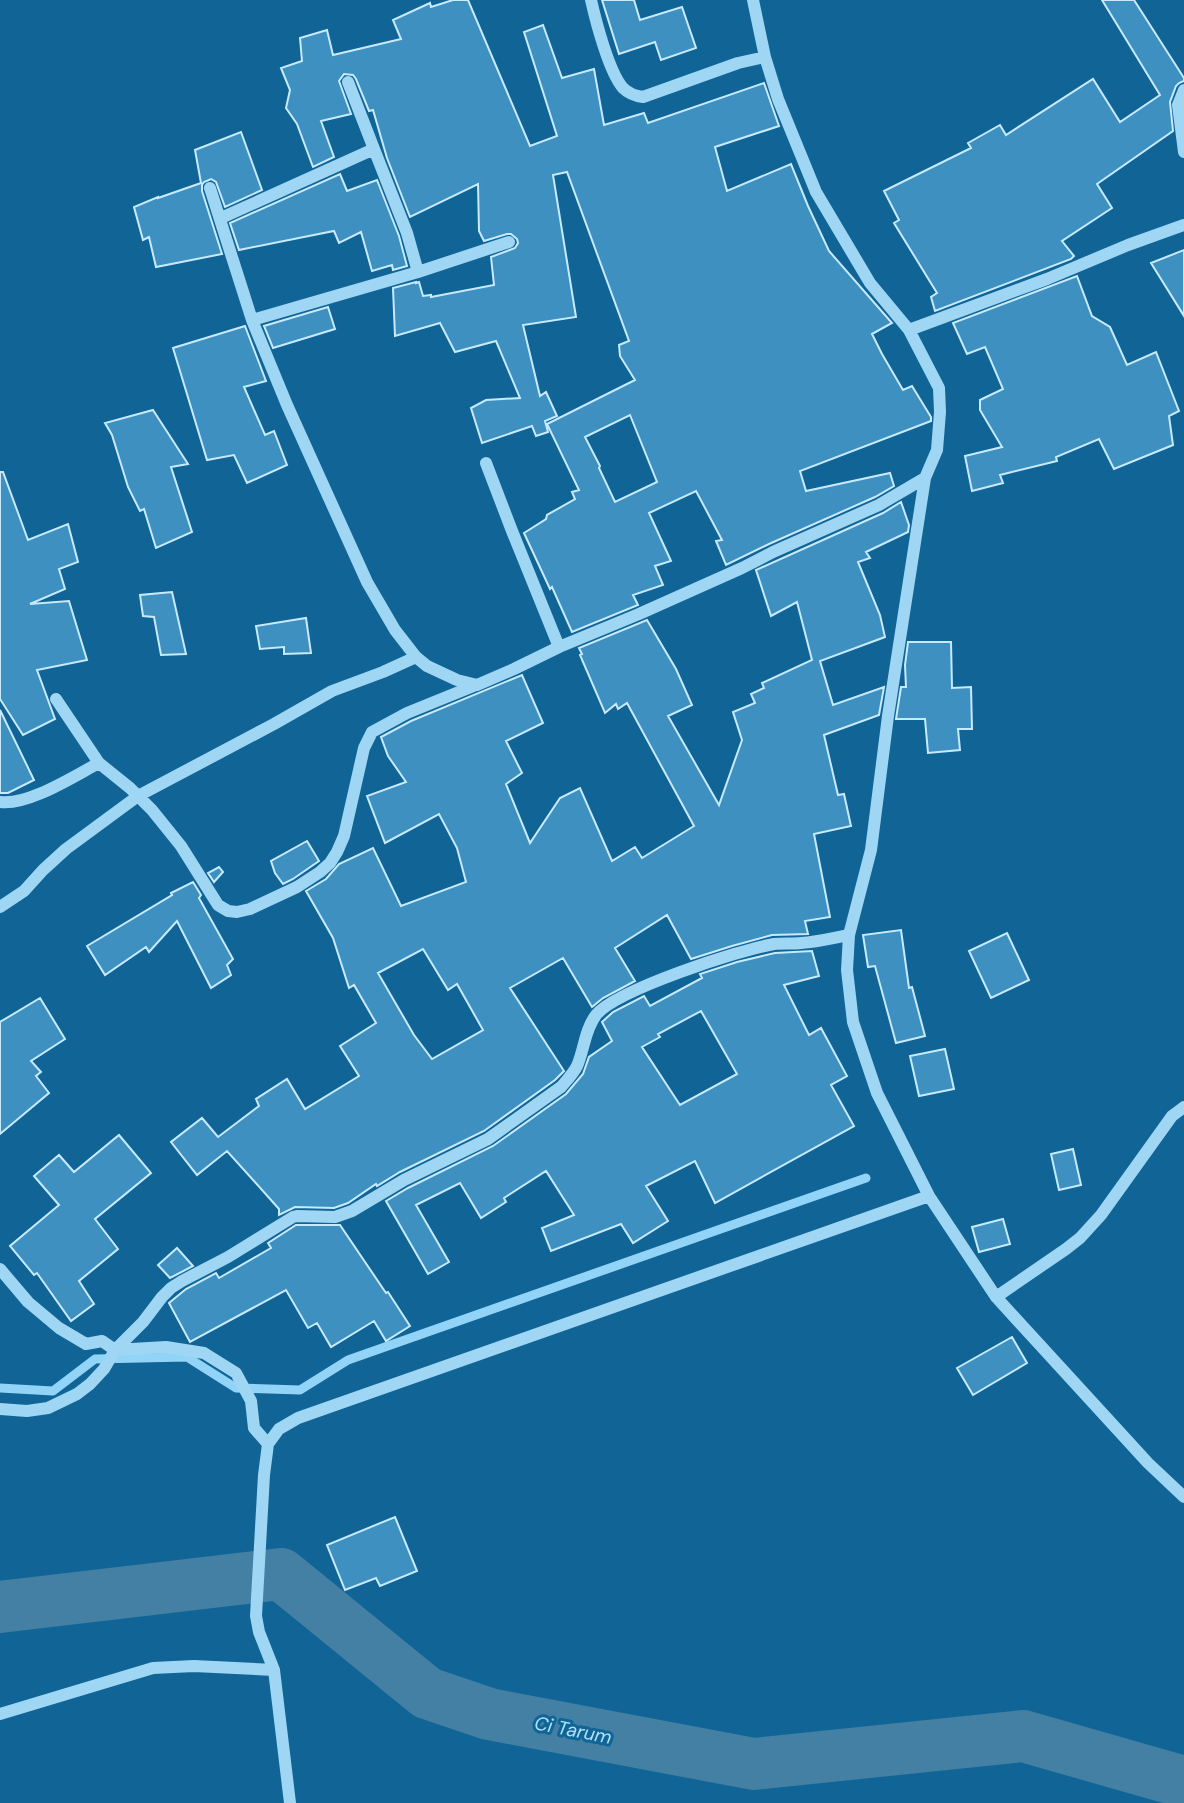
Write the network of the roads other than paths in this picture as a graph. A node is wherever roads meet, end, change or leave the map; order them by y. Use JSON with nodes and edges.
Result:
{"nodes":[{"id":1,"x":592,"y":0,"type":"edge"},
{"id":2,"x":753,"y":0,"type":"edge"},
{"id":3,"x":765,"y":57,"type":"junction"},
{"id":4,"x":348,"y":82,"type":"dead end"},
{"id":5,"x":1184,"y":90,"type":"edge"},
{"id":6,"x":374,"y":149,"type":"junction"},
{"id":7,"x":1184,"y":152,"type":"edge"},
{"id":8,"x":211,"y":188,"type":"dead end"},
{"id":9,"x":221,"y":218,"type":"junction"},
{"id":10,"x":1184,"y":225,"type":"edge"},
{"id":11,"x":509,"y":242,"type":"dead end"},
{"id":12,"x":418,"y":272,"type":"junction"},
{"id":13,"x":252,"y":320,"type":"junction"},
{"id":14,"x":909,"y":330,"type":"junction"},
{"id":15,"x":486,"y":463,"type":"dead end"},
{"id":16,"x":925,"y":478,"type":"junction"},
{"id":17,"x":559,"y":647,"type":"junction"},
{"id":18,"x":416,"y":657,"type":"junction"},
{"id":19,"x":477,"y":685,"type":"junction"},
{"id":20,"x":56,"y":699,"type":"dead end"},
{"id":21,"x":99,"y":763,"type":"junction"},
{"id":22,"x":138,"y":796,"type":"junction"},
{"id":23,"x":0,"y":802,"type":"edge"},
{"id":24,"x":0,"y":907,"type":"edge"},
{"id":25,"x":849,"y":935,"type":"junction"},
{"id":26,"x":1184,"y":1107,"type":"edge"},
{"id":27,"x":929,"y":1196,"type":"junction"},
{"id":28,"x":0,"y":1269,"type":"edge"},
{"id":29,"x":996,"y":1297,"type":"junction"},
{"id":30,"x":114,"y":1351,"type":"junction"},
{"id":31,"x":0,"y":1409,"type":"edge"},
{"id":32,"x":268,"y":1444,"type":"junction"},
{"id":33,"x":1184,"y":1497,"type":"edge"},
{"id":34,"x":274,"y":1670,"type":"junction"},
{"id":35,"x":0,"y":1714,"type":"edge"},
{"id":36,"x":290,"y":1803,"type":"edge"}],
"edges":[{"from":1,"to":3,"type":"street"},
{"from":2,"to":3,"type":"street"},
{"from":3,"to":14,"type":"street"},
{"from":4,"to":6,"type":"street"},
{"from":5,"to":7,"type":"street"},
{"from":6,"to":9,"type":"street"},
{"from":6,"to":12,"type":"street"},
{"from":8,"to":9,"type":"street"},
{"from":9,"to":13,"type":"street"},
{"from":10,"to":14,"type":"street"},
{"from":11,"to":12,"type":"street"},
{"from":12,"to":13,"type":"street"},
{"from":13,"to":18,"type":"street"},
{"from":14,"to":16,"type":"street"},
{"from":15,"to":17,"type":"street"},
{"from":16,"to":17,"type":"street"},
{"from":16,"to":25,"type":"street"},
{"from":17,"to":19,"type":"street"},
{"from":18,"to":19,"type":"street"},
{"from":18,"to":22,"type":"street"},
{"from":19,"to":22,"type":"street"},
{"from":20,"to":21,"type":"street"},
{"from":21,"to":22,"type":"street"},
{"from":21,"to":23,"type":"street"},
{"from":22,"to":24,"type":"street"},
{"from":25,"to":27,"type":"street"},
{"from":25,"to":30,"type":"street"},
{"from":26,"to":29,"type":"street"},
{"from":27,"to":29,"type":"street"},
{"from":27,"to":32,"type":"street"},
{"from":28,"to":30,"type":"street"},
{"from":29,"to":33,"type":"street"},
{"from":30,"to":31,"type":"street"},
{"from":30,"to":32,"type":"street"},
{"from":32,"to":34,"type":"street"},
{"from":34,"to":35,"type":"street"},
{"from":34,"to":36,"type":"street"}]}
